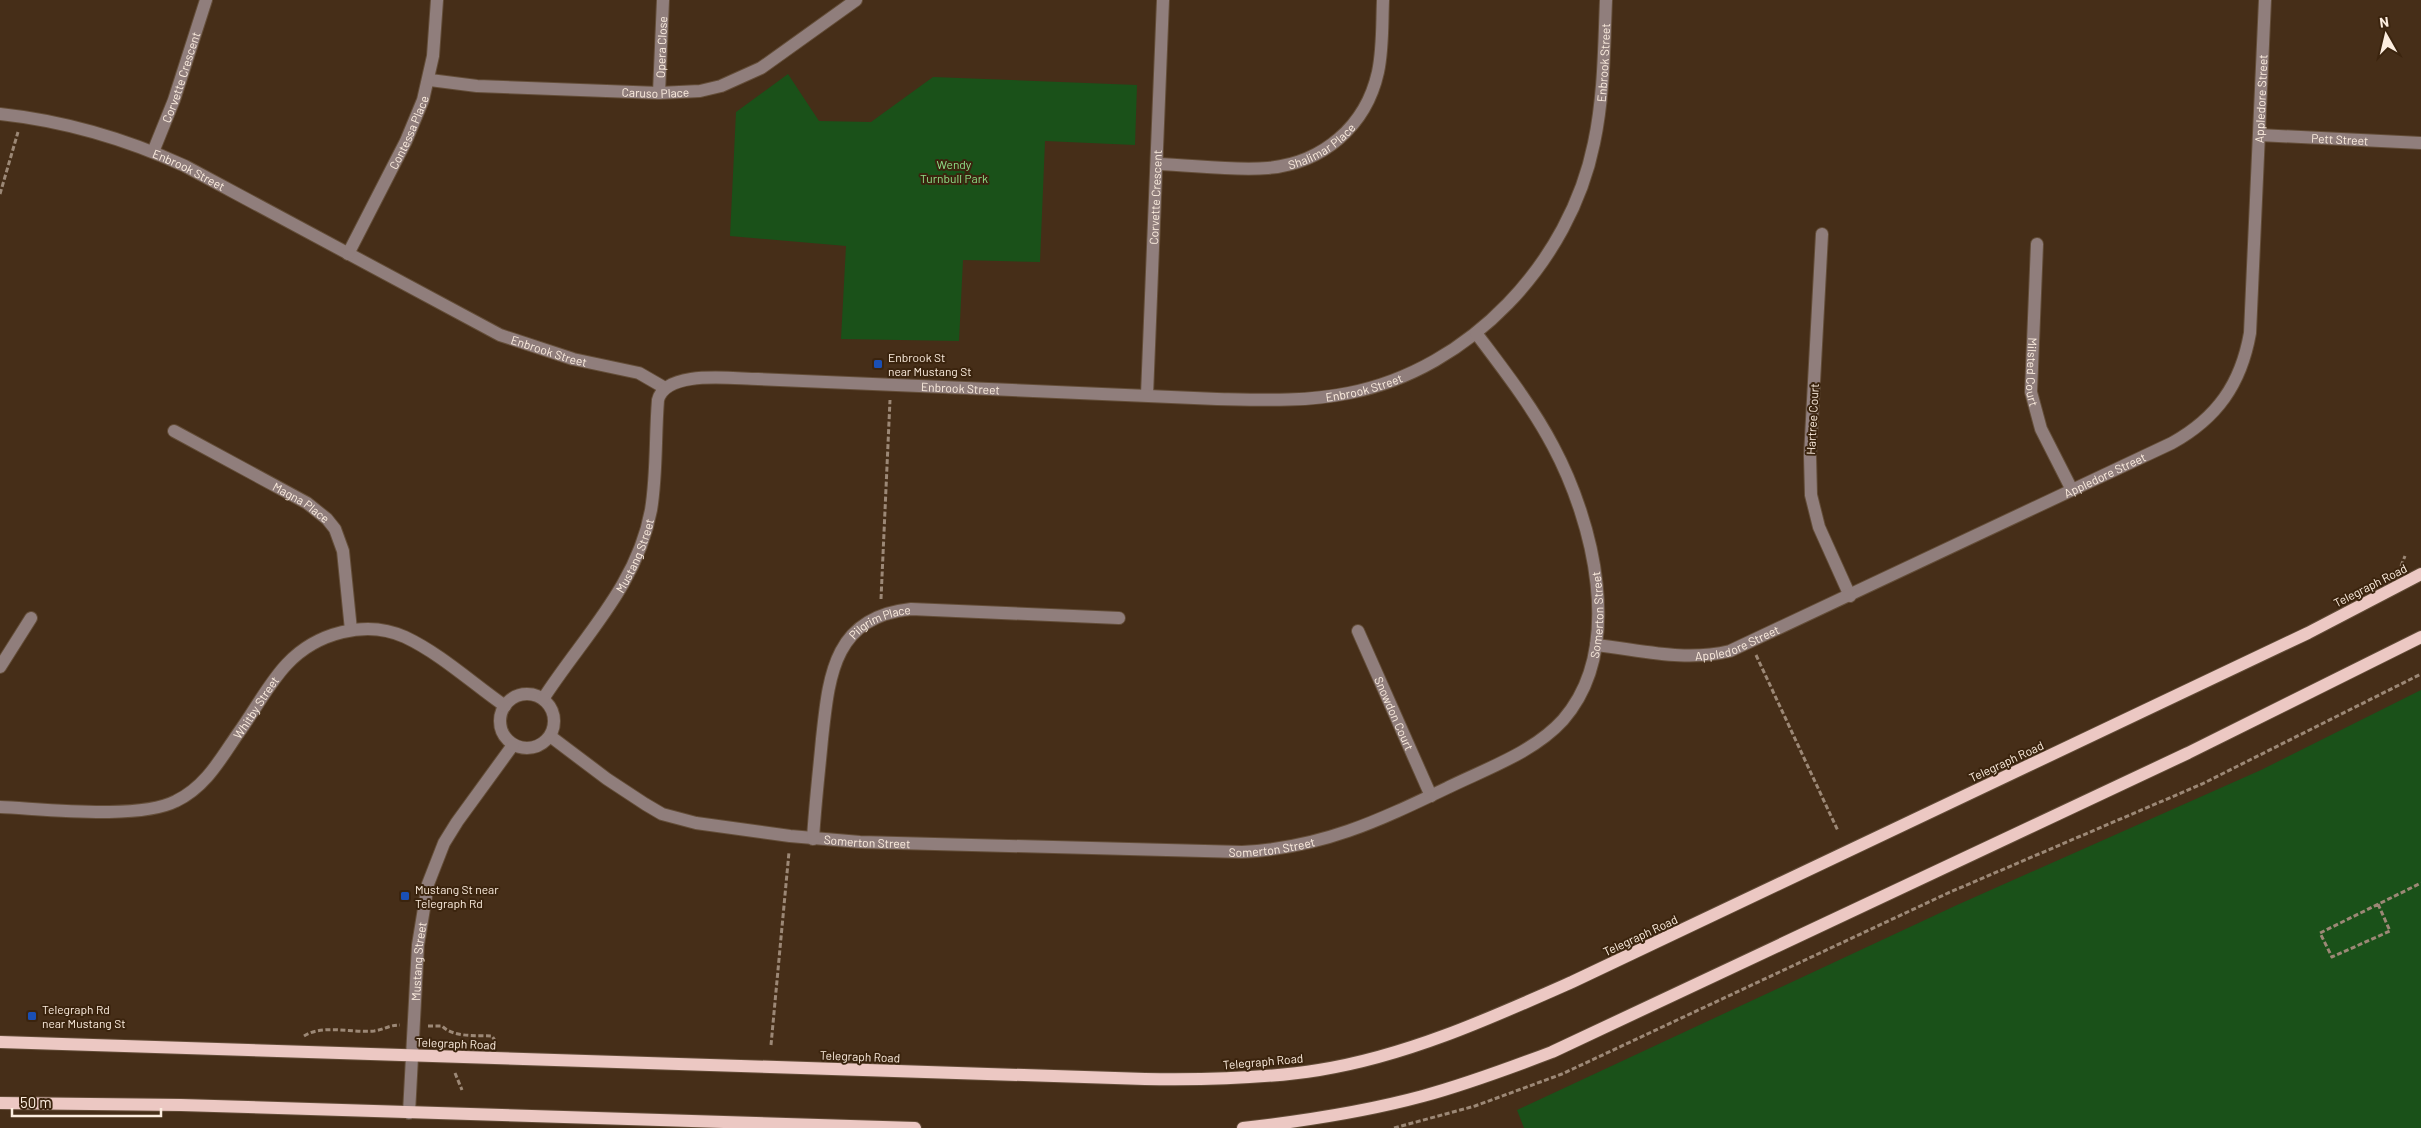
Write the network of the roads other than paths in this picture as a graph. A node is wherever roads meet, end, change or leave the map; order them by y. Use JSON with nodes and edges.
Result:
{"nodes":[{"id":1,"x":206,"y":0,"type":"edge"},
{"id":2,"x":437,"y":0,"type":"edge"},
{"id":3,"x":663,"y":0,"type":"edge"},
{"id":4,"x":856,"y":0,"type":"edge"},
{"id":5,"x":1163,"y":0,"type":"edge"},
{"id":6,"x":1383,"y":0,"type":"edge"},
{"id":7,"x":1606,"y":0,"type":"edge"},
{"id":8,"x":2265,"y":0,"type":"edge"},
{"id":9,"x":430,"y":80,"type":"junction"},
{"id":10,"x":659,"y":93,"type":"junction"},
{"id":11,"x":0,"y":114,"type":"edge"},
{"id":12,"x":2259,"y":136,"type":"junction"},
{"id":13,"x":2421,"y":143,"type":"edge"},
{"id":14,"x":153,"y":152,"type":"junction"},
{"id":15,"x":1157,"y":164,"type":"junction"},
{"id":16,"x":1822,"y":234,"type":"dead end"},
{"id":17,"x":2037,"y":244,"type":"dead end"},
{"id":18,"x":348,"y":254,"type":"junction"},
{"id":19,"x":1476,"y":333,"type":"junction"},
{"id":20,"x":665,"y":388,"type":"junction"},
{"id":21,"x":1147,"y":395,"type":"junction"},
{"id":22,"x":174,"y":431,"type":"dead end"},
{"id":23,"x":2072,"y":490,"type":"junction"},
{"id":24,"x":2421,"y":574,"type":"edge"},
{"id":25,"x":1850,"y":596,"type":"junction"},
{"id":26,"x":31,"y":618,"type":"dead end"},
{"id":27,"x":1119,"y":618,"type":"dead end"},
{"id":28,"x":351,"y":630,"type":"junction"},
{"id":29,"x":1358,"y":631,"type":"dead end"},
{"id":30,"x":2421,"y":637,"type":"edge"},
{"id":31,"x":1596,"y":645,"type":"junction"},
{"id":32,"x":0,"y":667,"type":"edge"},
{"id":33,"x":543,"y":699,"type":"junction"},
{"id":34,"x":505,"y":706,"type":"junction"},
{"id":35,"x":550,"y":736,"type":"junction"},
{"id":36,"x":513,"y":745,"type":"junction"},
{"id":37,"x":1431,"y":796,"type":"junction"},
{"id":38,"x":0,"y":807,"type":"edge"},
{"id":39,"x":813,"y":838,"type":"junction"},
{"id":40,"x":0,"y":1042,"type":"edge"},
{"id":41,"x":412,"y":1056,"type":"junction"},
{"id":42,"x":0,"y":1103,"type":"edge"},
{"id":43,"x":409,"y":1113,"type":"junction"},
{"id":44,"x":914,"y":1128,"type":"edge"},
{"id":45,"x":1243,"y":1128,"type":"edge"}],
"edges":[{"from":1,"to":14,"type":"street","name":"Corvette Crescent"},
{"from":2,"to":9,"type":"street","name":"Contessa Place"},
{"from":3,"to":10,"type":"street","name":"Opera Close"},
{"from":4,"to":10,"type":"street","name":"Caruso Place"},
{"from":5,"to":15,"type":"street","name":"Corvette Crescent"},
{"from":6,"to":15,"type":"street","name":"Shalimar Place"},
{"from":7,"to":19,"type":"street","name":"Enbrook Street"},
{"from":8,"to":12,"type":"street","name":"Appledore Street"},
{"from":9,"to":10,"type":"street","name":"Caruso Place"},
{"from":9,"to":18,"type":"street","name":"Contessa Place"},
{"from":11,"to":14,"type":"street","name":"Enbrook Street"},
{"from":12,"to":13,"type":"street","name":"Pett Street"},
{"from":12,"to":23,"type":"street","name":"Appledore Street"},
{"from":14,"to":18,"type":"street","name":"Enbrook Street"},
{"from":15,"to":21,"type":"street","name":"Corvette Crescent"},
{"from":16,"to":25,"type":"street","name":"Hartree Court"},
{"from":17,"to":23,"type":"street","name":"Milsted Court"},
{"from":18,"to":20,"type":"street","name":"Enbrook Street"},
{"from":19,"to":21,"type":"street","name":"Enbrook Street"},
{"from":19,"to":31,"type":"street","name":"Somerton Street"},
{"from":20,"to":21,"type":"street","name":"Enbrook Street"},
{"from":20,"to":33,"type":"street","name":"Mustang Street"},
{"from":22,"to":28,"type":"street","name":"Magna Place"},
{"from":23,"to":25,"type":"street","name":"Appledore Street"},
{"from":24,"to":41,"type":"main road","name":"Telegraph Road"},
{"from":25,"to":31,"type":"street","name":"Appledore Street"},
{"from":26,"to":32,"type":"street"},
{"from":27,"to":39,"type":"street","name":"Pilgrim Place"},
{"from":28,"to":34,"type":"street","name":"Whitby Street"},
{"from":28,"to":38,"type":"street","name":"Whitby Street"},
{"from":29,"to":37,"type":"street","name":"Snowdon Court"},
{"from":30,"to":45,"type":"main road"},
{"from":31,"to":37,"type":"street","name":"Somerton Street"},
{"from":33,"to":34,"type":"street"},
{"from":33,"to":35,"type":"street"},
{"from":34,"to":36,"type":"street"},
{"from":35,"to":36,"type":"street"},
{"from":35,"to":39,"type":"street","name":"Somerton Street"},
{"from":36,"to":41,"type":"street","name":"Mustang Street"},
{"from":37,"to":39,"type":"street","name":"Somerton Street"},
{"from":40,"to":41,"type":"main road","name":"Telegraph Road"},
{"from":41,"to":43,"type":"street","name":"Mustang Street"},
{"from":42,"to":43,"type":"main road"},
{"from":43,"to":44,"type":"main road"}]}
